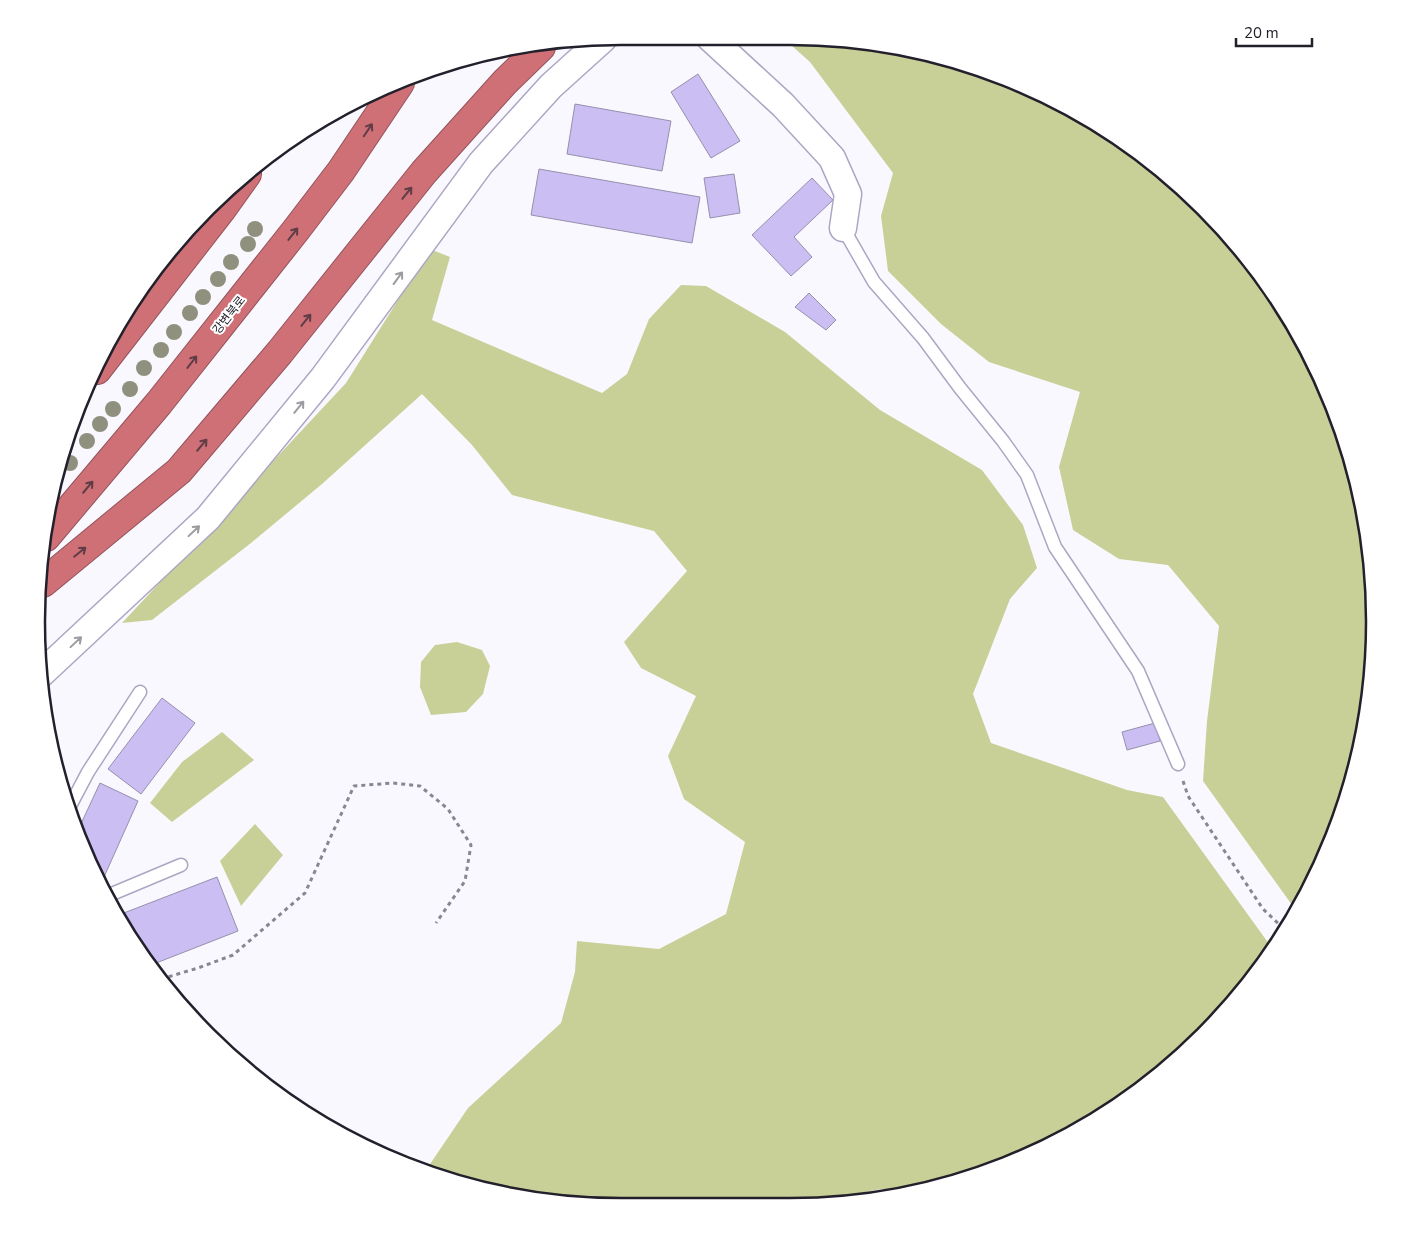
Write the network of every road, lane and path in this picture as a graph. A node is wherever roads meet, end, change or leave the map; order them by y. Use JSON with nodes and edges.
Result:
{"nodes":[{"id":1,"x":718,"y":45,"type":"edge"},
{"id":2,"x":596,"y":46,"type":"edge"},
{"id":3,"x":536,"y":52,"type":"edge"},
{"id":4,"x":394,"y":92,"type":"edge"},
{"id":5,"x":208,"y":220,"type":"edge"},
{"id":6,"x":843,"y":228,"type":"joint"},
{"id":7,"x":118,"y":341,"type":"edge"},
{"id":8,"x":53,"y":529,"type":"edge"},
{"id":9,"x":46,"y":579,"type":"edge"},
{"id":10,"x":47,"y":668,"type":"edge"},
{"id":11,"x":140,"y":692,"type":"dead end"},
{"id":12,"x":1178,"y":764,"type":"joint"},
{"id":13,"x":74,"y":799,"type":"edge"},
{"id":14,"x":182,"y":865,"type":"dead end"},
{"id":15,"x":113,"y":893,"type":"edge"},
{"id":16,"x":436,"y":923,"type":"dead end"},
{"id":17,"x":1280,"y":925,"type":"edge"},
{"id":18,"x":168,"y":977,"type":"edge"}],
"edges":[{"from":1,"to":6,"type":"street"},
{"from":10,"to":2,"type":"street","one_way":true},
{"from":9,"to":3,"type":"highway","one_way":true},
{"from":8,"to":4,"type":"highway","name":"강변북로","one_way":true},
{"from":5,"to":7,"type":"highway"},
{"from":6,"to":12,"type":"lane"},
{"from":11,"to":13,"type":"lane"},
{"from":12,"to":17,"type":"path"},
{"from":14,"to":15,"type":"lane"},
{"from":16,"to":18,"type":"path"}]}
